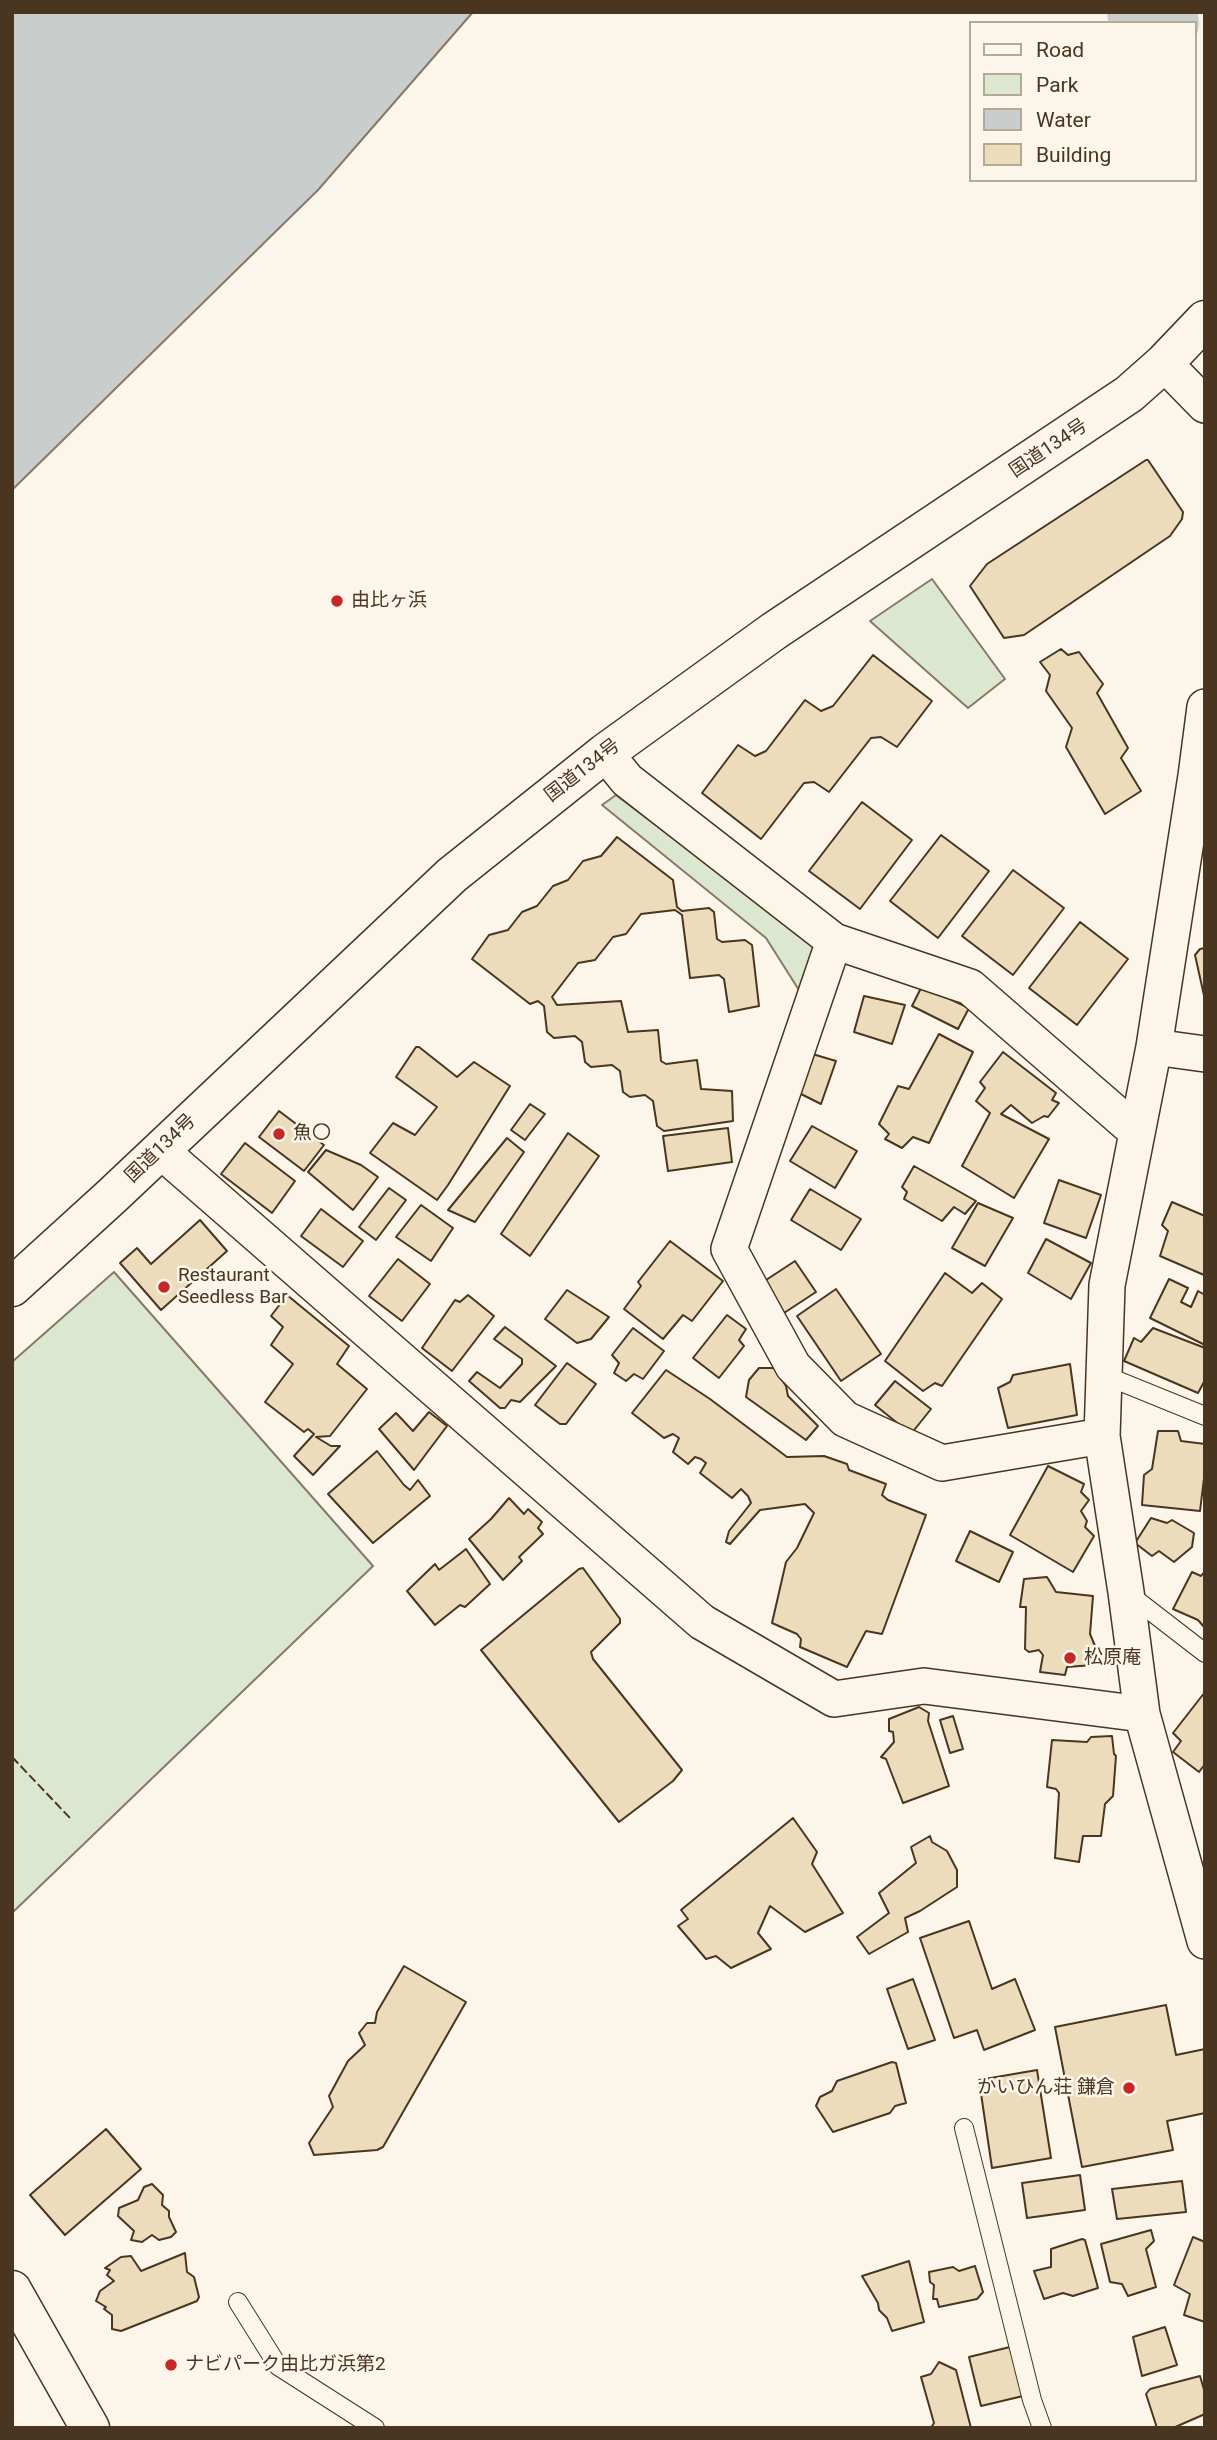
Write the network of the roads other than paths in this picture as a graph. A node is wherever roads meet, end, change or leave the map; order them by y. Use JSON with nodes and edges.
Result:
{"nodes":[{"id":1,"x":1205,"y":320,"type":"edge"},
{"id":2,"x":1164,"y":363,"type":"junction"},
{"id":3,"x":1205,"y":405,"type":"edge"},
{"id":4,"x":1205,"y":707,"type":"edge"},
{"id":5,"x":605,"y":753,"type":"junction"},
{"id":6,"x":1201,"y":777,"type":"edge"},
{"id":7,"x":834,"y":941,"type":"junction"},
{"id":8,"x":1154,"y":1047,"type":"junction"},
{"id":9,"x":1205,"y":1054,"type":"edge"},
{"id":10,"x":1138,"y":1132,"type":"junction"},
{"id":11,"x":160,"y":1150,"type":"junction"},
{"id":12,"x":12,"y":1287,"type":"edge"},
{"id":13,"x":1104,"y":1376,"type":"junction"},
{"id":14,"x":1205,"y":1416,"type":"edge"},
{"id":15,"x":1102,"y":1436,"type":"junction"},
{"id":16,"x":1126,"y":1592,"type":"junction"},
{"id":17,"x":1205,"y":1653,"type":"edge"},
{"id":18,"x":1142,"y":1714,"type":"junction"},
{"id":19,"x":1205,"y":1941,"type":"edge"},
{"id":20,"x":964,"y":2128,"type":"dead end"},
{"id":21,"x":12,"y":2290,"type":"edge"},
{"id":22,"x":238,"y":2302,"type":"dead end"},
{"id":23,"x":90,"y":2428,"type":"edge"},
{"id":24,"x":375,"y":2428,"type":"edge"},
{"id":25,"x":1042,"y":2428,"type":"edge"}],
"edges":[{"from":1,"to":2,"type":"main road","name":"国道134号"},
{"from":2,"to":3,"type":"street"},
{"from":2,"to":5,"type":"main road","name":"国道134号"},
{"from":4,"to":6,"type":"street"},
{"from":5,"to":7,"type":"street"},
{"from":5,"to":11,"type":"main road","name":"国道134号"},
{"from":6,"to":8,"type":"street"},
{"from":7,"to":10,"type":"street"},
{"from":7,"to":15,"type":"street"},
{"from":8,"to":9,"type":"street"},
{"from":8,"to":10,"type":"street"},
{"from":10,"to":13,"type":"street"},
{"from":11,"to":12,"type":"main road","name":"国道134号"},
{"from":11,"to":18,"type":"street"},
{"from":13,"to":14,"type":"lane"},
{"from":13,"to":15,"type":"street"},
{"from":15,"to":16,"type":"street"},
{"from":16,"to":17,"type":"lane"},
{"from":16,"to":18,"type":"street"},
{"from":18,"to":19,"type":"street"},
{"from":20,"to":25,"type":"lane"},
{"from":21,"to":23,"type":"main road"},
{"from":22,"to":24,"type":"lane"}]}
